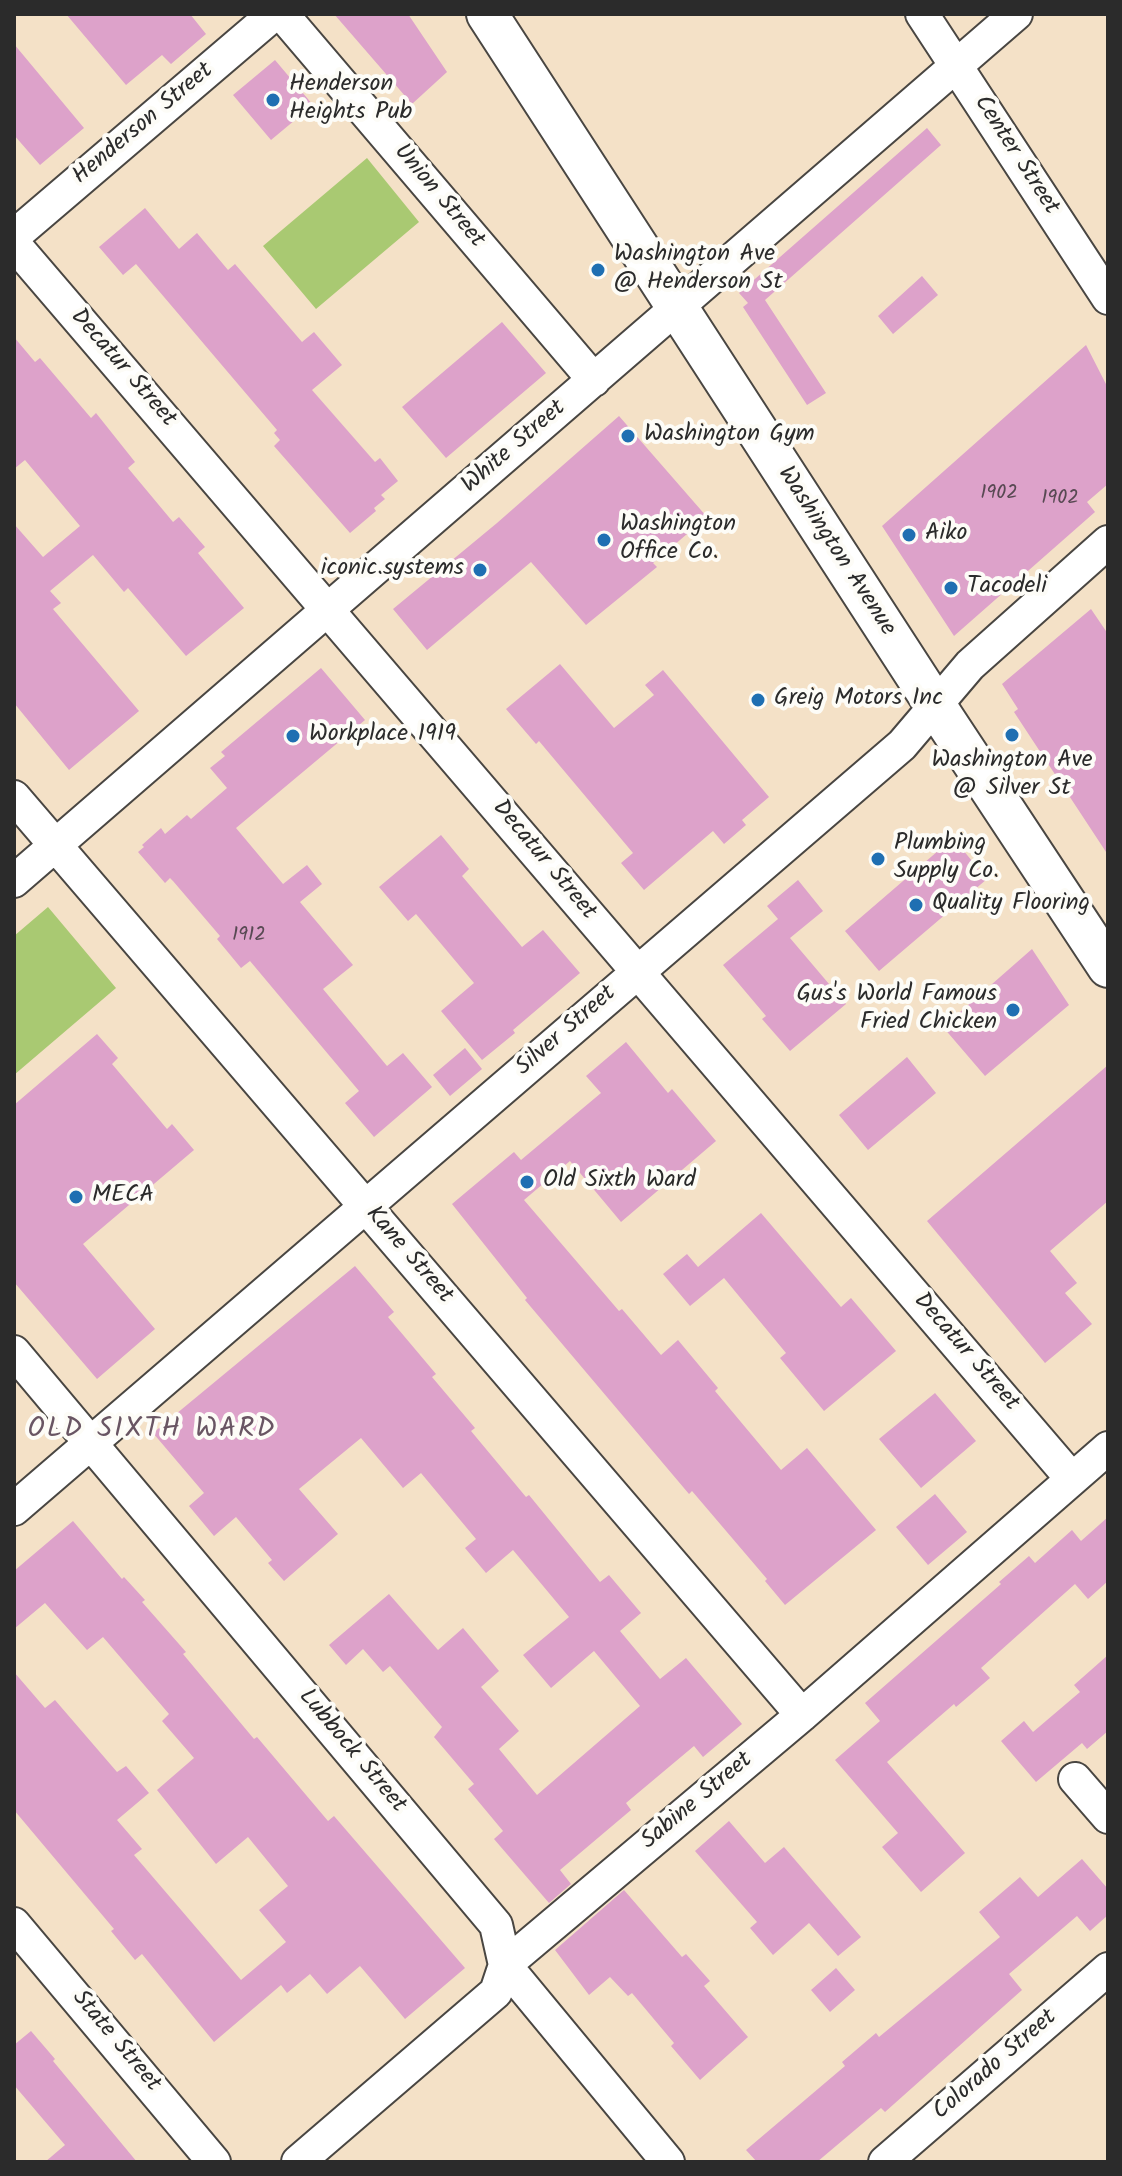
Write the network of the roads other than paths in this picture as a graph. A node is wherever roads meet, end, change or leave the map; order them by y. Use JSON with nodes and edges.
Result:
{"nodes":[{"id":1,"x":274,"y":14,"type":"edge"},
{"id":2,"x":282,"y":14,"type":"edge"},
{"id":3,"x":487,"y":14,"type":"edge"},
{"id":4,"x":922,"y":14,"type":"edge"},
{"id":5,"x":1016,"y":14,"type":"edge"},
{"id":6,"x":955,"y":65,"type":"junction"},
{"id":7,"x":14,"y":236,"type":"edge"},
{"id":8,"x":14,"y":244,"type":"edge"},
{"id":9,"x":1108,"y":298,"type":"edge"},
{"id":10,"x":676,"y":308,"type":"junction"},
{"id":11,"x":594,"y":380,"type":"junction"},
{"id":12,"x":1108,"y":542,"type":"edge"},
{"id":13,"x":328,"y":610,"type":"junction"},
{"id":14,"x":935,"y":705,"type":"junction"},
{"id":15,"x":14,"y":797,"type":"edge"},
{"id":16,"x":55,"y":845,"type":"junction"},
{"id":17,"x":14,"y":881,"type":"edge"},
{"id":18,"x":1108,"y":967,"type":"edge"},
{"id":19,"x":637,"y":972,"type":"junction"},
{"id":20,"x":365,"y":1206,"type":"junction"},
{"id":21,"x":14,"y":1352,"type":"edge"},
{"id":22,"x":91,"y":1442,"type":"junction"},
{"id":23,"x":1108,"y":1448,"type":"edge"},
{"id":24,"x":1072,"y":1479,"type":"junction"},
{"id":25,"x":14,"y":1509,"type":"edge"},
{"id":26,"x":802,"y":1715,"type":"junction"},
{"id":27,"x":1075,"y":1779,"type":"dead end"},
{"id":28,"x":1108,"y":1817,"type":"edge"},
{"id":29,"x":14,"y":1924,"type":"edge"},
{"id":30,"x":505,"y":1965,"type":"junction"},
{"id":31,"x":1108,"y":1969,"type":"edge"},
{"id":32,"x":214,"y":2162,"type":"edge"},
{"id":33,"x":298,"y":2162,"type":"edge"},
{"id":34,"x":668,"y":2162,"type":"edge"},
{"id":35,"x":885,"y":2162,"type":"edge"}],
"edges":[{"from":1,"to":7,"type":"street","name":"Henderson Street"},
{"from":2,"to":11,"type":"street","name":"Union Street"},
{"from":3,"to":10,"type":"main road","name":"Washington Avenue"},
{"from":4,"to":6,"type":"street","name":"Center Street"},
{"from":5,"to":6,"type":"street","name":"White Street"},
{"from":6,"to":9,"type":"street","name":"Center Street"},
{"from":6,"to":10,"type":"street","name":"White Street"},
{"from":8,"to":13,"type":"street","name":"Decatur Street"},
{"from":10,"to":11,"type":"street","name":"White Street"},
{"from":10,"to":14,"type":"main road","name":"Washington Avenue"},
{"from":11,"to":13,"type":"street","name":"White Street"},
{"from":12,"to":14,"type":"street","name":"Silver Street"},
{"from":13,"to":16,"type":"street","name":"White Street"},
{"from":13,"to":19,"type":"street","name":"Decatur Street"},
{"from":14,"to":18,"type":"main road","name":"Washington Avenue"},
{"from":14,"to":19,"type":"street","name":"Silver Street"},
{"from":15,"to":16,"type":"street","name":"Kane Street"},
{"from":16,"to":17,"type":"street","name":"White Street"},
{"from":16,"to":20,"type":"street","name":"Kane Street"},
{"from":19,"to":20,"type":"street","name":"Silver Street"},
{"from":19,"to":24,"type":"street","name":"Decatur Street"},
{"from":20,"to":22,"type":"street","name":"Silver Street"},
{"from":20,"to":26,"type":"street","name":"Kane Street"},
{"from":21,"to":22,"type":"street","name":"Lubbock Street"},
{"from":22,"to":25,"type":"street","name":"Silver Street"},
{"from":22,"to":30,"type":"street","name":"Lubbock Street"},
{"from":23,"to":24,"type":"street","name":"Sabine Street"},
{"from":24,"to":26,"type":"street","name":"Sabine Street"},
{"from":26,"to":30,"type":"street","name":"Sabine Street"},
{"from":27,"to":28,"type":"street"},
{"from":29,"to":32,"type":"street","name":"State Street"},
{"from":30,"to":33,"type":"street","name":"Sabine Street"},
{"from":30,"to":34,"type":"street","name":"Lubbock Street"},
{"from":31,"to":35,"type":"street","name":"Colorado Street"}]}
